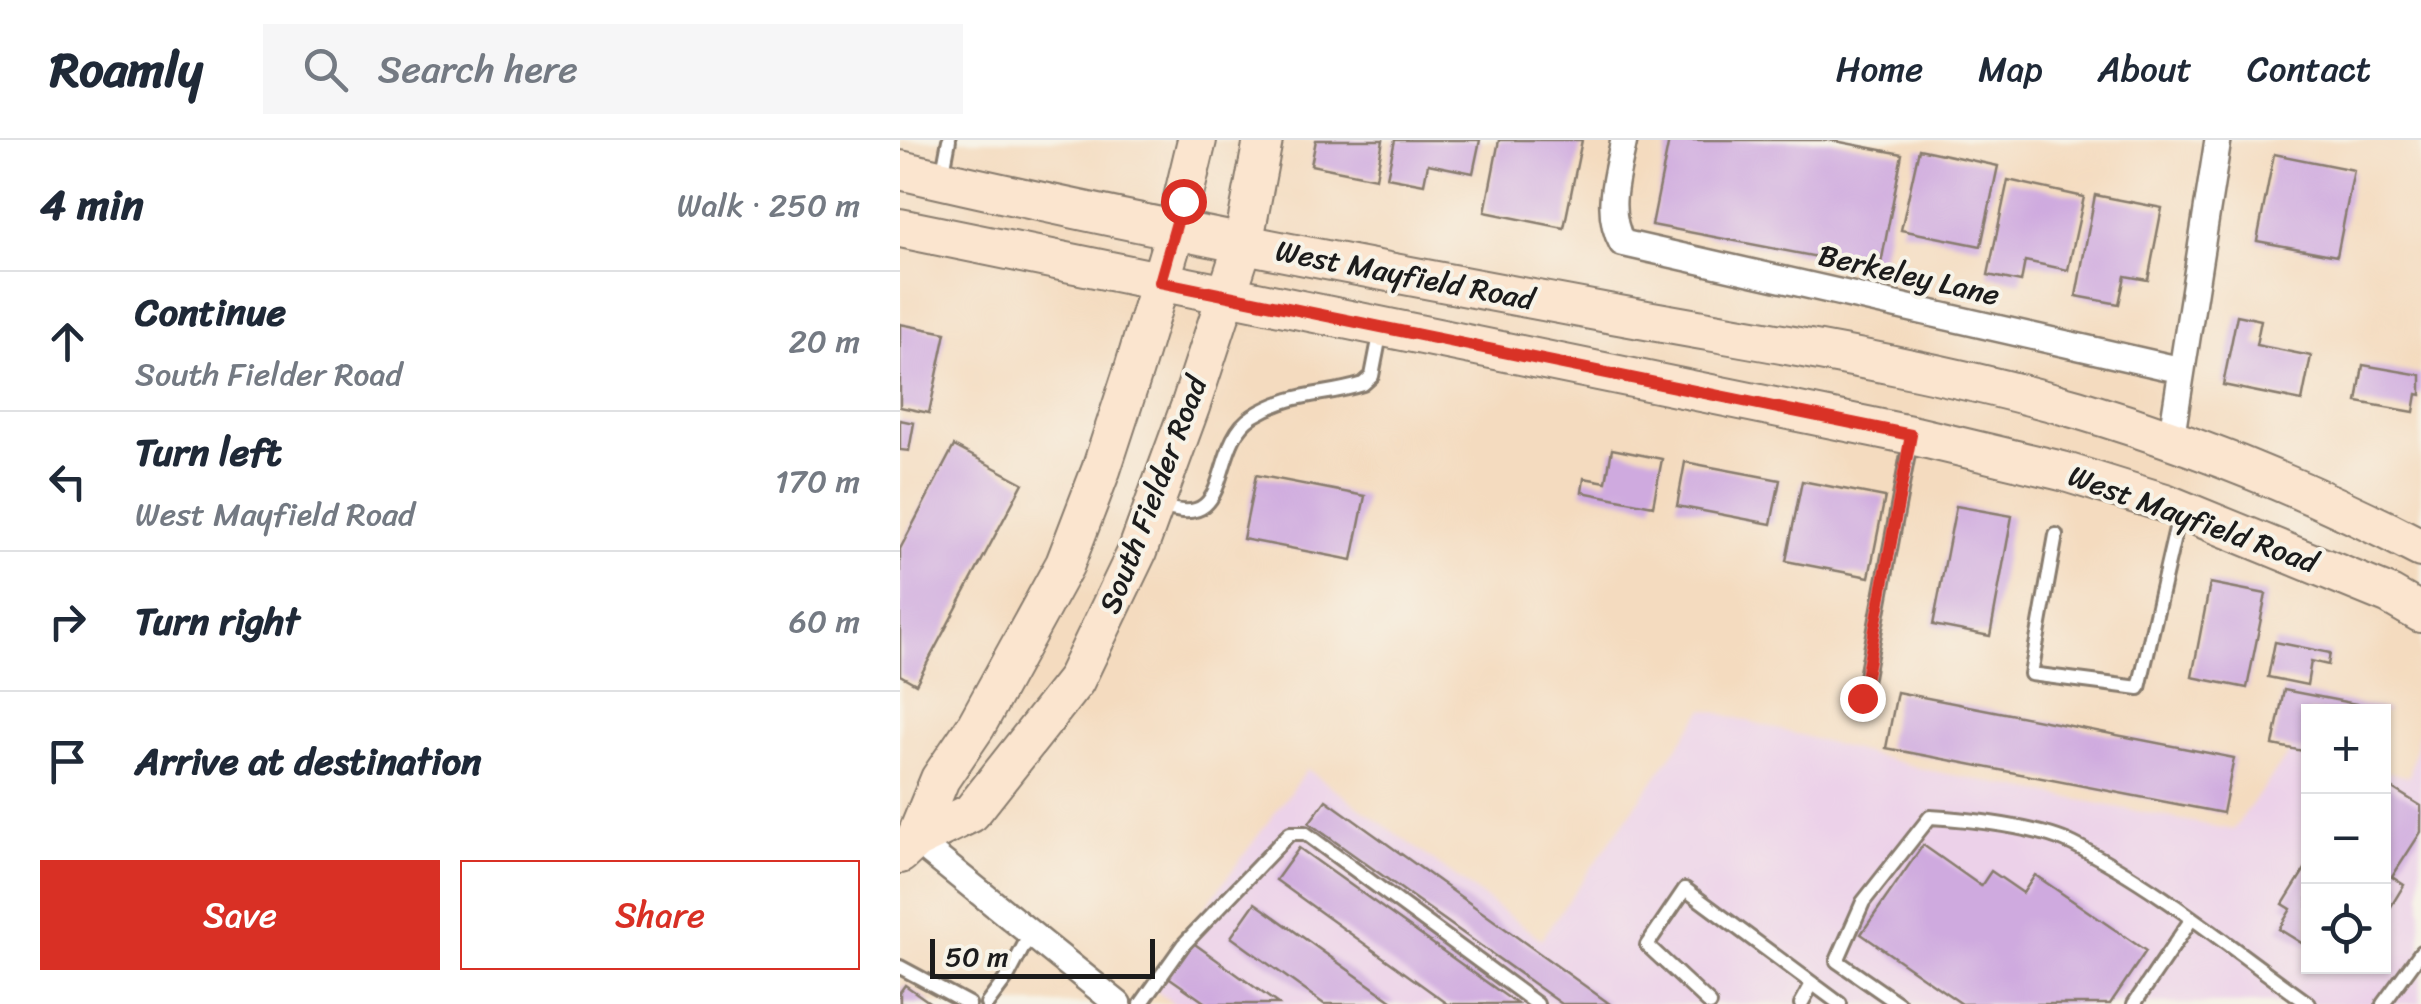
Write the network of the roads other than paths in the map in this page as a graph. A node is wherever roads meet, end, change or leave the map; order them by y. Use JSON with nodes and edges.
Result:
{"nodes":[{"id":1,"x":950,"y":140,"type":"edge"},
{"id":2,"x":1197,"y":140,"type":"edge"},
{"id":3,"x":1263,"y":140,"type":"edge"},
{"id":4,"x":1624,"y":140,"type":"edge"},
{"id":5,"x":2218,"y":140,"type":"edge"},
{"id":6,"x":900,"y":170,"type":"edge"},
{"id":7,"x":942,"y":180,"type":"junction"},
{"id":8,"x":900,"y":228,"type":"edge"},
{"id":9,"x":1176,"y":232,"type":"junction"},
{"id":10,"x":1243,"y":245,"type":"junction"},
{"id":11,"x":1160,"y":282,"type":"junction"},
{"id":12,"x":1226,"y":296,"type":"junction"},
{"id":13,"x":1381,"y":328,"type":"junction"},
{"id":14,"x":2181,"y":370,"type":"junction"},
{"id":15,"x":1911,"y":435,"type":"junction"},
{"id":16,"x":2170,"y":440,"type":"junction"},
{"id":17,"x":1154,"y":504,"type":"junction"},
{"id":18,"x":2180,"y":509,"type":"junction"},
{"id":19,"x":2056,"y":534,"type":"dead end"},
{"id":20,"x":2421,"y":548,"type":"edge"},
{"id":21,"x":2421,"y":613,"type":"edge"},
{"id":22,"x":1862,"y":698,"type":"dead end"},
{"id":23,"x":905,"y":840,"type":"edge"},
{"id":24,"x":2191,"y":920,"type":"junction"},
{"id":25,"x":1030,"y":934,"type":"junction"},
{"id":26,"x":2421,"y":952,"type":"edge"},
{"id":27,"x":900,"y":966,"type":"edge"},
{"id":28,"x":1812,"y":984,"type":"junction"},
{"id":29,"x":969,"y":1004,"type":"edge"},
{"id":30,"x":987,"y":1004,"type":"edge"},
{"id":31,"x":1118,"y":1004,"type":"edge"},
{"id":32,"x":1141,"y":1004,"type":"edge"},
{"id":33,"x":1537,"y":1004,"type":"edge"},
{"id":34,"x":1710,"y":1004,"type":"edge"},
{"id":35,"x":1801,"y":1004,"type":"edge"},
{"id":36,"x":1840,"y":1004,"type":"edge"},
{"id":37,"x":1899,"y":1004,"type":"edge"},
{"id":38,"x":2134,"y":1004,"type":"edge"},
{"id":39,"x":2309,"y":1004,"type":"edge"},
{"id":40,"x":2384,"y":1004,"type":"edge"}],
"edges":[{"from":1,"to":7,"type":"lane"},
{"from":2,"to":9,"type":"main road","name":"South Fielder Road"},
{"from":3,"to":10,"type":"main road","name":"South Fielder Road"},
{"from":4,"to":14,"type":"street","name":"Berkeley Lane"},
{"from":5,"to":14,"type":"street"},
{"from":6,"to":7,"type":"main road","name":"West Mayfield Road"},
{"from":7,"to":9,"type":"main road","name":"West Mayfield Road"},
{"from":8,"to":11,"type":"main road","name":"West Mayfield Road"},
{"from":9,"to":10,"type":"main road","name":"West Mayfield Road"},
{"from":9,"to":11,"type":"main road","name":"South Fielder Road"},
{"from":10,"to":12,"type":"main road","name":"South Fielder Road"},
{"from":10,"to":16,"type":"main road","name":"West Mayfield Road"},
{"from":11,"to":12,"type":"main road","name":"West Mayfield Road"},
{"from":11,"to":23,"type":"main road","name":"South Fielder Road"},
{"from":12,"to":13,"type":"main road","name":"West Mayfield Road"},
{"from":12,"to":17,"type":"main road","name":"South Fielder Road"},
{"from":13,"to":15,"type":"main road","name":"West Mayfield Road"},
{"from":13,"to":17,"type":"lane"},
{"from":14,"to":16,"type":"street"},
{"from":15,"to":18,"type":"main road","name":"West Mayfield Road"},
{"from":15,"to":22,"type":"lane"},
{"from":16,"to":20,"type":"main road","name":"West Mayfield Road"},
{"from":17,"to":23,"type":"main road","name":"South Fielder Road"},
{"from":18,"to":19,"type":"lane"},
{"from":18,"to":21,"type":"main road","name":"West Mayfield Road"},
{"from":23,"to":25,"type":"street"},
{"from":24,"to":37,"type":"lane"},
{"from":24,"to":38,"type":"lane"},
{"from":24,"to":39,"type":"lane"},
{"from":25,"to":30,"type":"lane"},
{"from":25,"to":31,"type":"street"},
{"from":26,"to":40,"type":"lane"},
{"from":27,"to":29,"type":"lane"},
{"from":28,"to":34,"type":"lane"},
{"from":28,"to":35,"type":"lane"},
{"from":28,"to":36,"type":"lane"},
{"from":32,"to":33,"type":"lane"}]}
